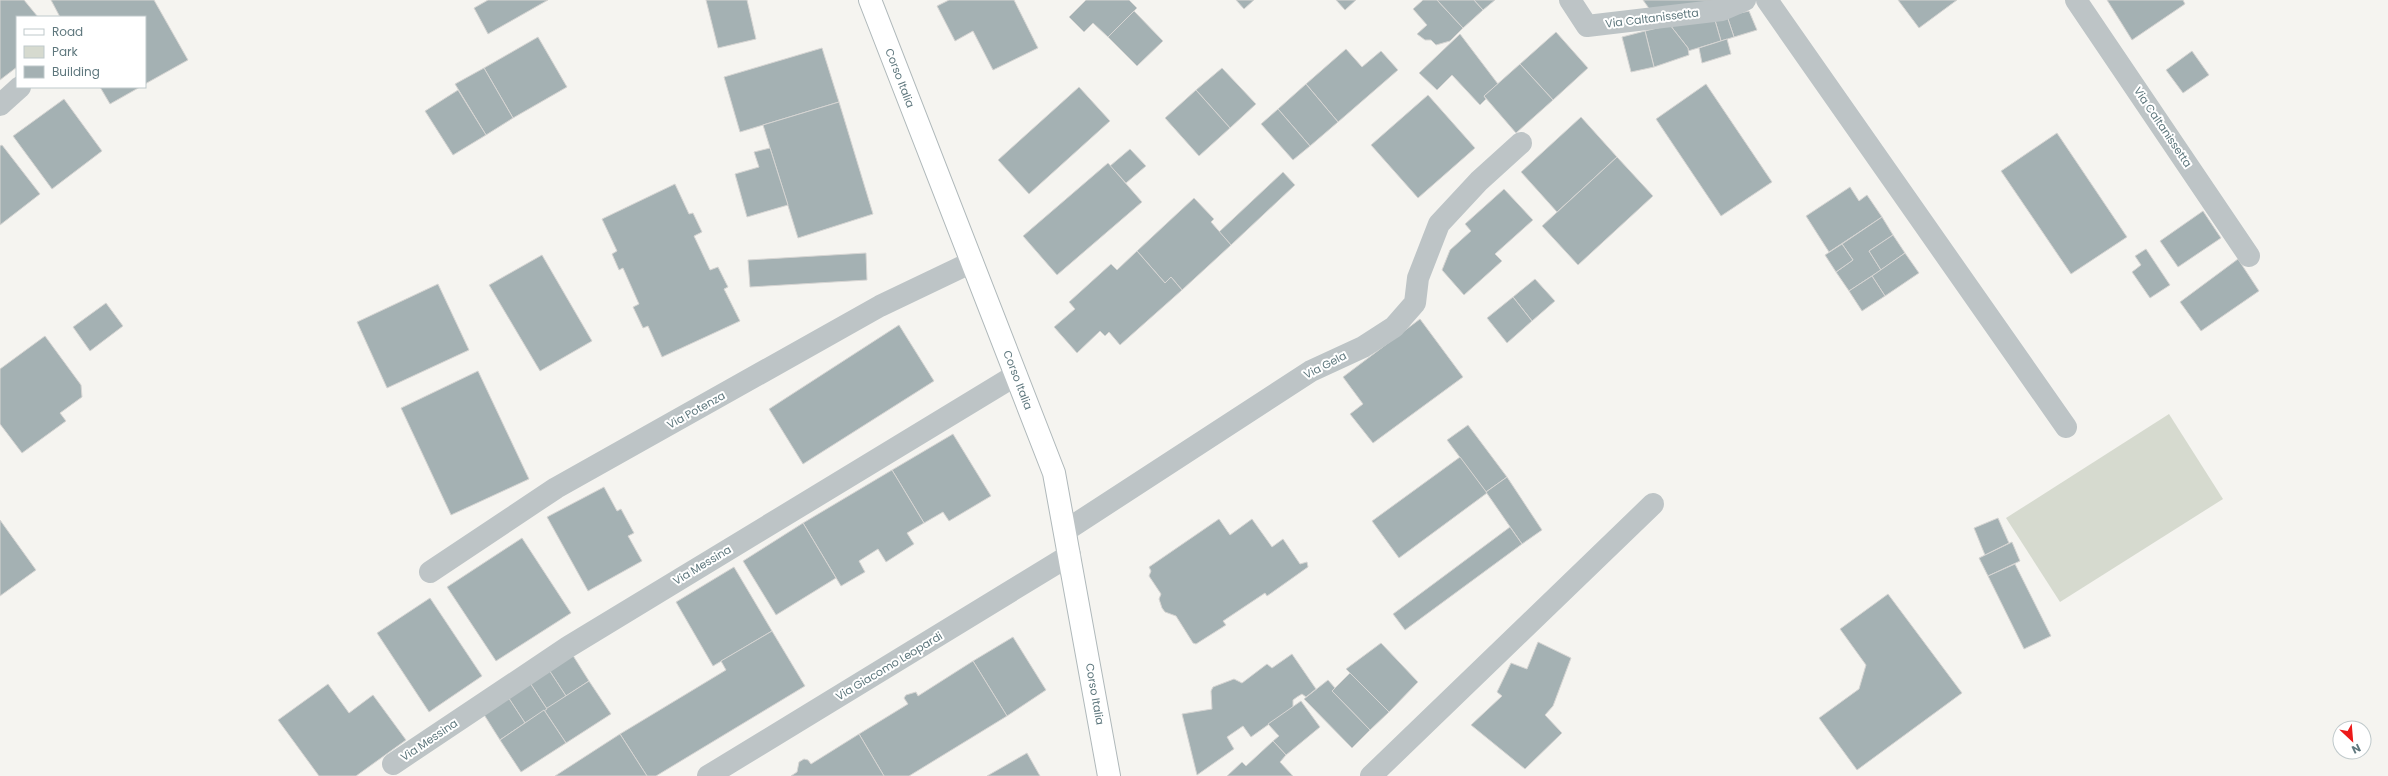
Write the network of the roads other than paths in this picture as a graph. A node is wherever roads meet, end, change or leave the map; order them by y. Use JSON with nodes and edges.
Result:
{"nodes":[{"id":1,"x":870,"y":0,"type":"edge"},
{"id":2,"x":1570,"y":0,"type":"edge"},
{"id":3,"x":1745,"y":0,"type":"edge"},
{"id":4,"x":1767,"y":0,"type":"edge"},
{"id":5,"x":2076,"y":0,"type":"edge"},
{"id":6,"x":19,"y":88,"type":"edge"},
{"id":7,"x":0,"y":105,"type":"edge"},
{"id":8,"x":1521,"y":143,"type":"dead end"},
{"id":9,"x":2249,"y":256,"type":"dead end"},
{"id":10,"x":972,"y":262,"type":"junction"},
{"id":11,"x":1016,"y":375,"type":"junction"},
{"id":12,"x":2066,"y":427,"type":"dead end"},
{"id":13,"x":1653,"y":504,"type":"dead end"},
{"id":14,"x":1065,"y":531,"type":"junction"},
{"id":15,"x":1070,"y":555,"type":"junction"},
{"id":16,"x":430,"y":572,"type":"dead end"},
{"id":17,"x":393,"y":764,"type":"dead end"},
{"id":18,"x":708,"y":776,"type":"edge"},
{"id":19,"x":1109,"y":776,"type":"edge"},
{"id":20,"x":1371,"y":776,"type":"edge"}],
"edges":[{"from":1,"to":10,"type":"street","name":"Corso Italia"},
{"from":2,"to":3,"type":"street","name":"Via Caltanissetta"},
{"from":4,"to":12,"type":"street"},
{"from":5,"to":9,"type":"street","name":"Via Caltanissetta"},
{"from":6,"to":7,"type":"street"},
{"from":8,"to":14,"type":"street","name":"Via Gela"},
{"from":10,"to":11,"type":"street","name":"Corso Italia"},
{"from":10,"to":16,"type":"street","name":"Via Potenza"},
{"from":11,"to":14,"type":"street","name":"Corso Italia"},
{"from":11,"to":17,"type":"street","name":"Via Messina"},
{"from":13,"to":20,"type":"street"},
{"from":14,"to":15,"type":"street","name":"Corso Italia"},
{"from":15,"to":18,"type":"street","name":"Via Giacomo Leopardi"},
{"from":15,"to":19,"type":"street","name":"Corso Italia"}]}
